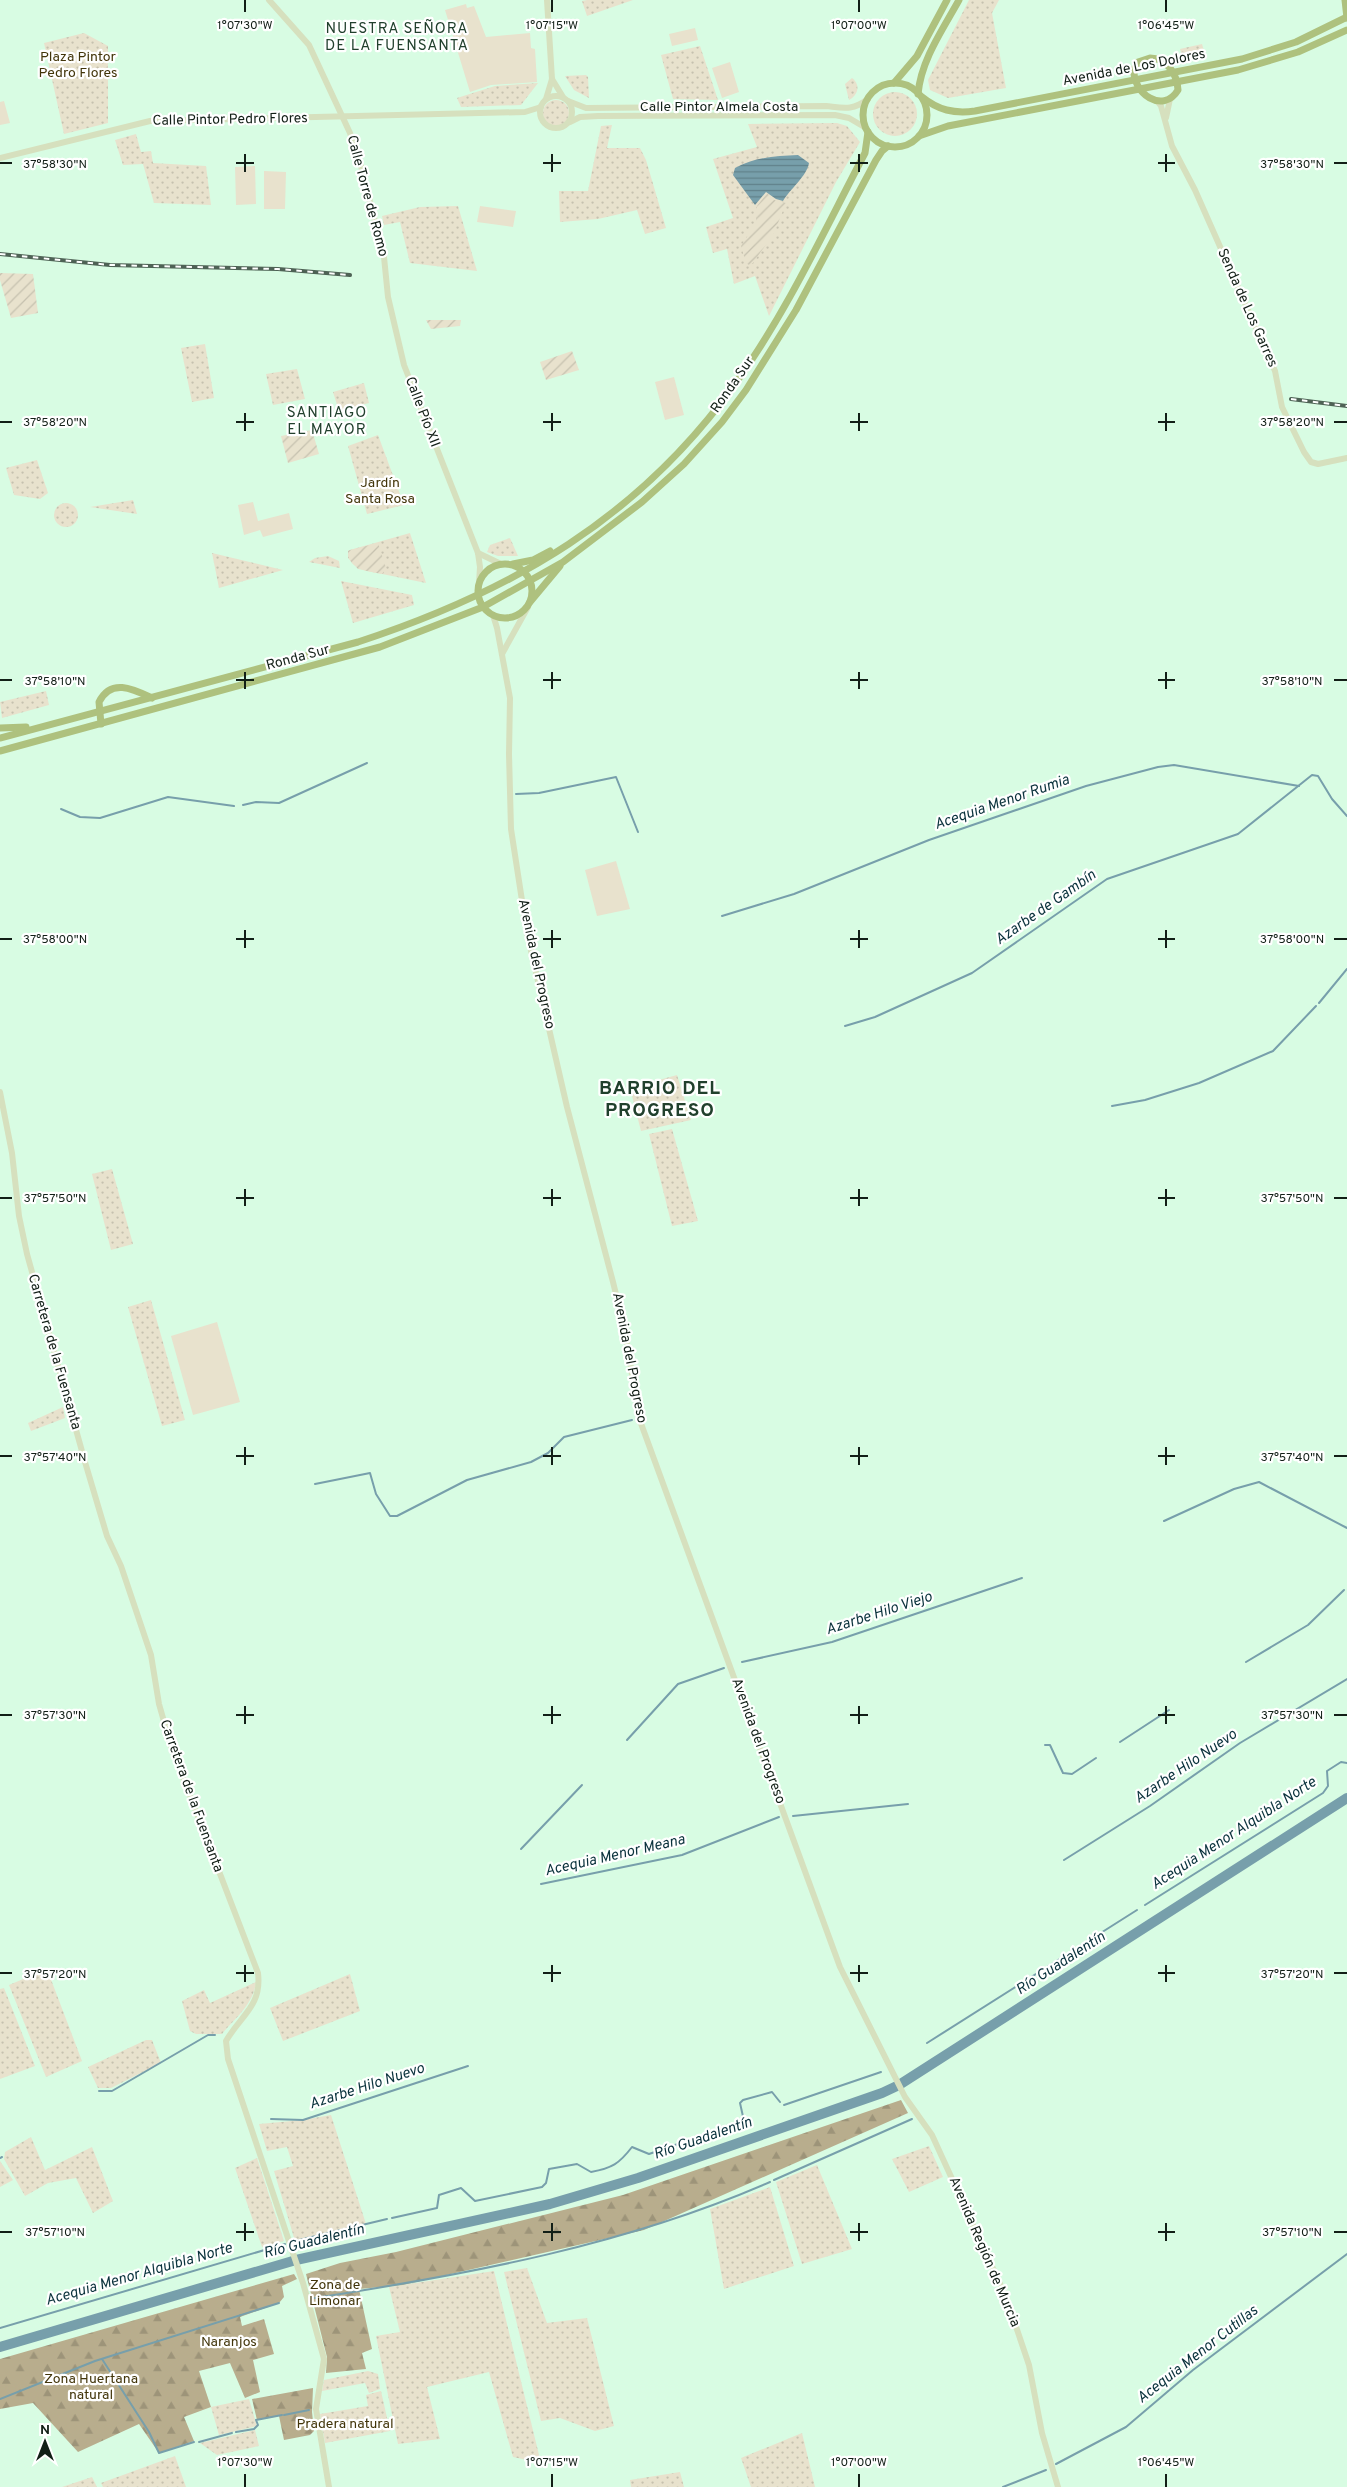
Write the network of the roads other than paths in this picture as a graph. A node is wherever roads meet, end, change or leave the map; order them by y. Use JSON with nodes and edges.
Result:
{"nodes":[{"id":1,"x":269,"y":0,"type":"edge"},
{"id":2,"x":548,"y":0,"type":"edge"},
{"id":3,"x":947,"y":0,"type":"edge"},
{"id":4,"x":959,"y":0,"type":"edge"},
{"id":5,"x":1345,"y":0,"type":"edge"},
{"id":6,"x":1347,"y":18,"type":"edge"},
{"id":7,"x":1347,"y":30,"type":"edge"},
{"id":8,"x":1173,"y":74,"type":"junction"},
{"id":9,"x":552,"y":79,"type":"junction"},
{"id":10,"x":1135,"y":81,"type":"junction"},
{"id":11,"x":1177,"y":82,"type":"junction"},
{"id":12,"x":894,"y":83,"type":"junction"},
{"id":13,"x":1139,"y":90,"type":"junction"},
{"id":14,"x":920,"y":95,"type":"junction"},
{"id":15,"x":1170,"y":98,"type":"junction"},
{"id":16,"x":566,"y":99,"type":"junction"},
{"id":17,"x":868,"y":99,"type":"junction"},
{"id":18,"x":546,"y":100,"type":"junction"},
{"id":19,"x":1157,"y":101,"type":"junction"},
{"id":20,"x":541,"y":106,"type":"junction"},
{"id":21,"x":526,"y":112,"type":"junction"},
{"id":22,"x":344,"y":118,"type":"junction"},
{"id":23,"x":541,"y":118,"type":"junction"},
{"id":24,"x":1166,"y":119,"type":"junction"},
{"id":25,"x":570,"y":122,"type":"junction"},
{"id":26,"x":867,"y":130,"type":"junction"},
{"id":27,"x":919,"y":136,"type":"junction"},
{"id":28,"x":888,"y":146,"type":"junction"},
{"id":29,"x":0,"y":158,"type":"edge"},
{"id":30,"x":385,"y":266,"type":"joint"},
{"id":31,"x":1347,"y":458,"type":"edge"},
{"id":32,"x":594,"y":527,"type":"junction"},
{"id":33,"x":478,"y":553,"type":"junction"},
{"id":34,"x":564,"y":562,"type":"junction"},
{"id":35,"x":502,"y":564,"type":"junction"},
{"id":36,"x":511,"y":564,"type":"junction"},
{"id":37,"x":525,"y":572,"type":"junction"},
{"id":38,"x":531,"y":582,"type":"junction"},
{"id":39,"x":479,"y":584,"type":"junction"},
{"id":40,"x":478,"y":596,"type":"junction"},
{"id":41,"x":529,"y":605,"type":"junction"},
{"id":42,"x":483,"y":607,"type":"junction"},
{"id":43,"x":492,"y":615,"type":"junction"},
{"id":44,"x":502,"y":654,"type":"junction"},
{"id":45,"x":152,"y":698,"type":"junction"},
{"id":46,"x":98,"y":711,"type":"junction"},
{"id":47,"x":59,"y":722,"type":"junction"},
{"id":48,"x":102,"y":724,"type":"junction"},
{"id":49,"x":0,"y":728,"type":"edge"},
{"id":50,"x":0,"y":738,"type":"edge"},
{"id":51,"x":16,"y":747,"type":"junction"},
{"id":52,"x":0,"y":751,"type":"edge"},
{"id":53,"x":0,"y":756,"type":"edge"},
{"id":54,"x":0,"y":1092,"type":"edge"},
{"id":55,"x":899,"y":2085,"type":"joint"},
{"id":56,"x":329,"y":2487,"type":"edge"},
{"id":57,"x":1058,"y":2487,"type":"edge"}],
"edges":[{"from":1,"to":22,"type":"main road","name":"Calle Torre de Romo"},
{"from":2,"to":9,"type":"main road"},
{"from":3,"to":12,"type":"main road"},
{"from":4,"to":14,"type":"main road"},
{"from":5,"to":6,"type":"main road"},
{"from":6,"to":8,"type":"main road","name":"Avenida de Los Dolores"},
{"from":7,"to":11,"type":"main road","name":"Avenida de Los Dolores"},
{"from":8,"to":10,"type":"main road","name":"Avenida de Los Dolores"},
{"from":8,"to":10,"type":"main road"},
{"from":8,"to":11,"type":"main road"},
{"from":9,"to":16,"type":"main road"},
{"from":9,"to":18,"type":"main road"},
{"from":10,"to":13,"type":"main road"},
{"from":10,"to":14,"type":"main road","name":"Avenida de Los Dolores"},
{"from":11,"to":13,"type":"main road","name":"Avenida de Los Dolores"},
{"from":11,"to":15,"type":"main road"},
{"from":12,"to":14,"type":"main road"},
{"from":12,"to":17,"type":"main road"},
{"from":13,"to":19,"type":"main road"},
{"from":13,"to":27,"type":"main road","name":"Avenida de Los Dolores"},
{"from":14,"to":27,"type":"main road"},
{"from":15,"to":19,"type":"main road"},
{"from":15,"to":24,"type":"main road"},
{"from":16,"to":17,"type":"main road","name":"Calle Pintor Almela Costa"},
{"from":16,"to":18,"type":"main road"},
{"from":16,"to":25,"type":"main road"},
{"from":17,"to":26,"type":"main road"},
{"from":18,"to":20,"type":"main road"},
{"from":19,"to":24,"type":"main road"},
{"from":20,"to":21,"type":"main road"},
{"from":20,"to":23,"type":"main road"},
{"from":21,"to":22,"type":"main road"},
{"from":21,"to":23,"type":"main road"},
{"from":22,"to":29,"type":"main road","name":"Calle Pintor Pedro Flores"},
{"from":22,"to":30,"type":"main road","name":"Calle Torre de Romo"},
{"from":23,"to":25,"type":"main road"},
{"from":24,"to":31,"type":"main road","name":"Senda de Los Garres"},
{"from":25,"to":26,"type":"main road","name":"Calle Pintor Almela Costa"},
{"from":26,"to":28,"type":"main road"},
{"from":26,"to":32,"type":"main road","name":"Ronda Sur"},
{"from":27,"to":28,"type":"main road"},
{"from":28,"to":34,"type":"main road","name":"Ronda Sur"},
{"from":30,"to":33,"type":"main road","name":"Calle Pío XII"},
{"from":32,"to":36,"type":"main road"},
{"from":32,"to":37,"type":"main road","name":"Ronda Sur"},
{"from":33,"to":35,"type":"main road"},
{"from":33,"to":39,"type":"main road","name":"Calle Pío XII"},
{"from":34,"to":38,"type":"main road","name":"Ronda Sur"},
{"from":34,"to":41,"type":"main road"},
{"from":35,"to":36,"type":"main road"},
{"from":35,"to":39,"type":"main road"},
{"from":36,"to":37,"type":"main road"},
{"from":37,"to":38,"type":"main road"},
{"from":37,"to":40,"type":"main road","name":"Ronda Sur"},
{"from":38,"to":41,"type":"main road"},
{"from":38,"to":42,"type":"main road","name":"Ronda Sur"},
{"from":39,"to":40,"type":"main road"},
{"from":40,"to":42,"type":"main road"},
{"from":40,"to":45,"type":"main road","name":"Ronda Sur"},
{"from":41,"to":43,"type":"main road"},
{"from":41,"to":44,"type":"main road"},
{"from":42,"to":43,"type":"main road"},
{"from":42,"to":48,"type":"main road","name":"Ronda Sur"},
{"from":43,"to":44,"type":"main road","name":"Avenida del Progreso"},
{"from":44,"to":55,"type":"main road","name":"Avenida del Progreso"},
{"from":45,"to":46,"type":"main road","name":"Ronda Sur"},
{"from":45,"to":46,"type":"main road"},
{"from":46,"to":47,"type":"main road","name":"Ronda Sur"},
{"from":46,"to":48,"type":"main road"},
{"from":47,"to":49,"type":"main road"},
{"from":47,"to":50,"type":"main road","name":"Ronda Sur"},
{"from":48,"to":51,"type":"main road","name":"Ronda Sur"},
{"from":51,"to":52,"type":"main road","name":"Ronda Sur"},
{"from":51,"to":53,"type":"main road"},
{"from":54,"to":56,"type":"main road","name":"Carretera de la Fuensanta"},
{"from":55,"to":57,"type":"main road","name":"Avenida Región de Murcia"}]}
